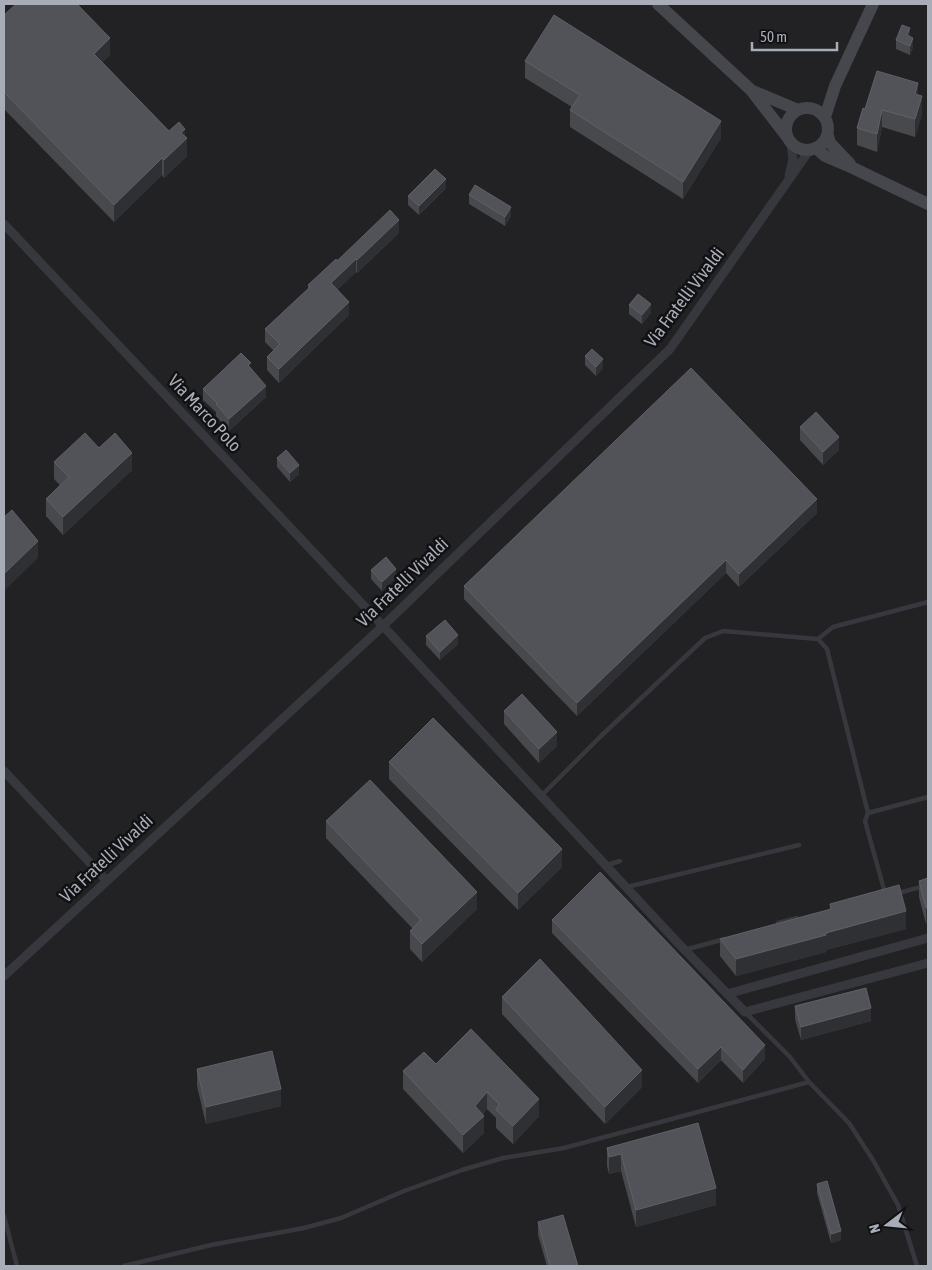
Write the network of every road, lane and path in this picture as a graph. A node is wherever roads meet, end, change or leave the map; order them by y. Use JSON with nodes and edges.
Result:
{"nodes":[{"id":1,"x":658,"y":4,"type":"edge"},
{"id":2,"x":873,"y":4,"type":"edge"},
{"id":3,"x":834,"y":86,"type":"junction"},
{"id":4,"x":751,"y":90,"type":"junction"},
{"id":5,"x":801,"y":109,"type":"junction"},
{"id":6,"x":825,"y":117,"type":"junction"},
{"id":7,"x":828,"y":136,"type":"junction"},
{"id":8,"x":789,"y":141,"type":"junction"},
{"id":9,"x":813,"y":150,"type":"junction"},
{"id":10,"x":853,"y":168,"type":"junction"},
{"id":11,"x":788,"y":181,"type":"junction"},
{"id":12,"x":928,"y":204,"type":"edge"},
{"id":13,"x":4,"y":224,"type":"edge"},
{"id":14,"x":928,"y":602,"type":"edge"},
{"id":15,"x":383,"y":626,"type":"junction"},
{"id":16,"x":818,"y":639,"type":"junction"},
{"id":17,"x":4,"y":771,"type":"edge"},
{"id":18,"x":541,"y":796,"type":"junction"},
{"id":19,"x":928,"y":797,"type":"edge"},
{"id":20,"x":868,"y":813,"type":"junction"},
{"id":21,"x":799,"y":845,"type":"dead end"},
{"id":22,"x":620,"y":862,"type":"dead end"},
{"id":23,"x":605,"y":865,"type":"junction"},
{"id":24,"x":107,"y":881,"type":"junction"},
{"id":25,"x":928,"y":886,"type":"edge"},
{"id":26,"x":625,"y":887,"type":"junction"},
{"id":27,"x":886,"y":896,"type":"junction"},
{"id":28,"x":877,"y":898,"type":"edge"},
{"id":29,"x":806,"y":916,"type":"edge"},
{"id":30,"x":769,"y":926,"type":"edge"},
{"id":31,"x":734,"y":936,"type":"edge"},
{"id":32,"x":928,"y":938,"type":"edge"},
{"id":33,"x":684,"y":950,"type":"junction"},
{"id":34,"x":928,"y":963,"type":"edge"},
{"id":35,"x":4,"y":976,"type":"edge"},
{"id":36,"x":727,"y":994,"type":"junction"},
{"id":37,"x":745,"y":1012,"type":"junction"},
{"id":38,"x":809,"y":1082,"type":"junction"},
{"id":39,"x":4,"y":1216,"type":"edge"},
{"id":40,"x":17,"y":1266,"type":"edge"},
{"id":41,"x":124,"y":1266,"type":"edge"},
{"id":42,"x":917,"y":1266,"type":"edge"}],
"edges":[{"from":1,"to":4,"type":"main road"},
{"from":2,"to":3,"type":"main road"},
{"from":3,"to":5,"type":"main road"},
{"from":3,"to":6,"type":"main road"},
{"from":4,"to":5,"type":"main road"},
{"from":4,"to":8,"type":"main road"},
{"from":5,"to":6,"type":"main road"},
{"from":5,"to":8,"type":"main road"},
{"from":6,"to":7,"type":"main road"},
{"from":7,"to":9,"type":"main road"},
{"from":7,"to":10,"type":"main road"},
{"from":8,"to":9,"type":"main road"},
{"from":8,"to":11,"type":"street","name":"Via Fratelli Vivaldi"},
{"from":9,"to":10,"type":"main road"},
{"from":9,"to":11,"type":"street","name":"Via Fratelli Vivaldi"},
{"from":10,"to":12,"type":"main road"},
{"from":11,"to":15,"type":"street","name":"Via Fratelli Vivaldi"},
{"from":13,"to":15,"type":"street","name":"Via Marco Polo"},
{"from":14,"to":16,"type":"lane"},
{"from":15,"to":18,"type":"street","name":"Via Marco Polo"},
{"from":15,"to":24,"type":"street","name":"Via Fratelli Vivaldi"},
{"from":16,"to":18,"type":"lane"},
{"from":16,"to":20,"type":"lane"},
{"from":17,"to":24,"type":"street"},
{"from":18,"to":23,"type":"street","name":"Via Marco Polo"},
{"from":19,"to":20,"type":"lane"},
{"from":20,"to":27,"type":"lane"},
{"from":21,"to":26,"type":"lane"},
{"from":22,"to":23,"type":"lane"},
{"from":23,"to":26,"type":"street","name":"Via Marco Polo"},
{"from":24,"to":35,"type":"street","name":"Via Fratelli Vivaldi"},
{"from":25,"to":27,"type":"lane"},
{"from":26,"to":33,"type":"street","name":"Via Marco Polo"},
{"from":27,"to":28,"type":"lane"},
{"from":29,"to":30,"type":"lane"},
{"from":31,"to":33,"type":"lane"},
{"from":32,"to":36,"type":"street"},
{"from":33,"to":36,"type":"street","name":"Via Marco Polo"},
{"from":34,"to":37,"type":"street"},
{"from":36,"to":37,"type":"street","name":"Via Marco Polo"},
{"from":37,"to":38,"type":"lane"},
{"from":38,"to":41,"type":"lane"},
{"from":38,"to":42,"type":"lane"},
{"from":39,"to":40,"type":"lane"}]}
